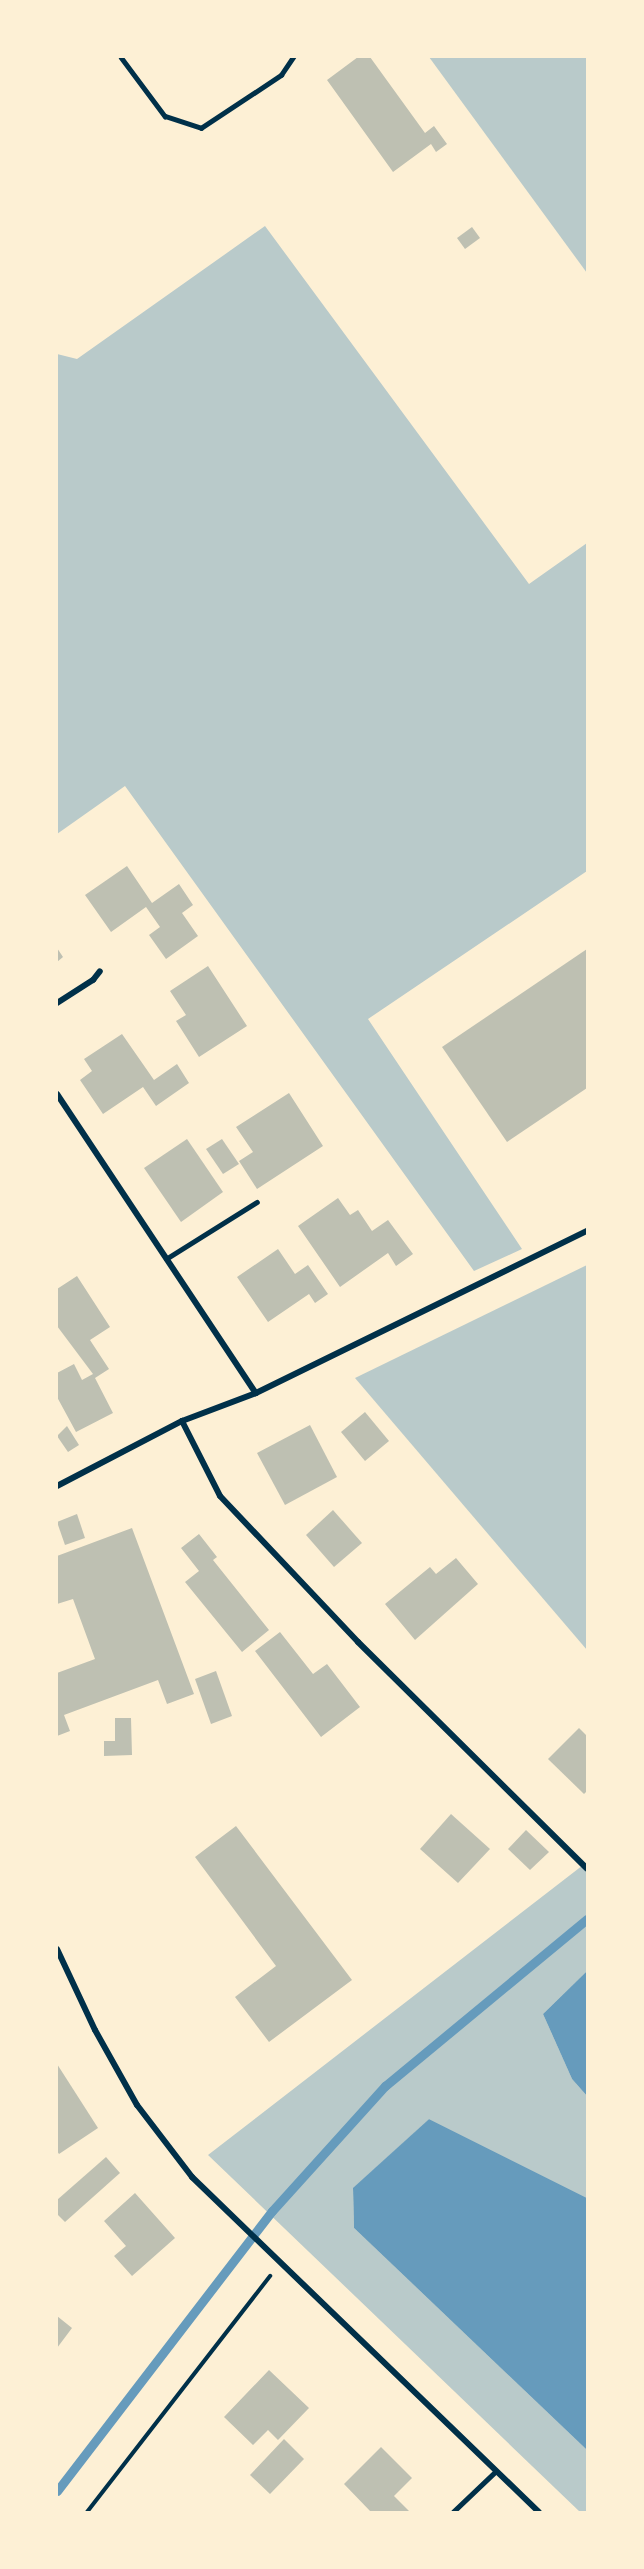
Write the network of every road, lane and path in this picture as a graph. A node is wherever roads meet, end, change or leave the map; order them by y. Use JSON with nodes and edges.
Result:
{"nodes":[{"id":1,"x":122,"y":57,"type":"edge"},
{"id":2,"x":293,"y":57,"type":"edge"},
{"id":3,"x":100,"y":971,"type":"dead end"},
{"id":4,"x":57,"y":1003,"type":"edge"},
{"id":5,"x":57,"y":1094,"type":"edge"},
{"id":6,"x":257,"y":1202,"type":"dead end"},
{"id":7,"x":587,"y":1231,"type":"edge"},
{"id":8,"x":166,"y":1259,"type":"junction"},
{"id":9,"x":256,"y":1393,"type":"junction"},
{"id":10,"x":182,"y":1421,"type":"junction"},
{"id":11,"x":57,"y":1486,"type":"edge"},
{"id":12,"x":587,"y":1869,"type":"edge"},
{"id":13,"x":57,"y":1949,"type":"edge"},
{"id":14,"x":280,"y":2264,"type":"junction"},
{"id":15,"x":496,"y":2470,"type":"junction"},
{"id":16,"x":87,"y":2512,"type":"edge"},
{"id":17,"x":453,"y":2512,"type":"edge"},
{"id":18,"x":539,"y":2512,"type":"edge"}],
"edges":[{"from":1,"to":2,"type":"lane"},
{"from":3,"to":4,"type":"street"},
{"from":5,"to":8,"type":"street"},
{"from":6,"to":8,"type":"lane"},
{"from":7,"to":9,"type":"street"},
{"from":8,"to":9,"type":"street"},
{"from":9,"to":10,"type":"street"},
{"from":10,"to":11,"type":"street"},
{"from":10,"to":12,"type":"street"},
{"from":13,"to":14,"type":"street"},
{"from":14,"to":15,"type":"street"},
{"from":14,"to":16,"type":"path"},
{"from":15,"to":17,"type":"lane"},
{"from":15,"to":18,"type":"street"}]}
